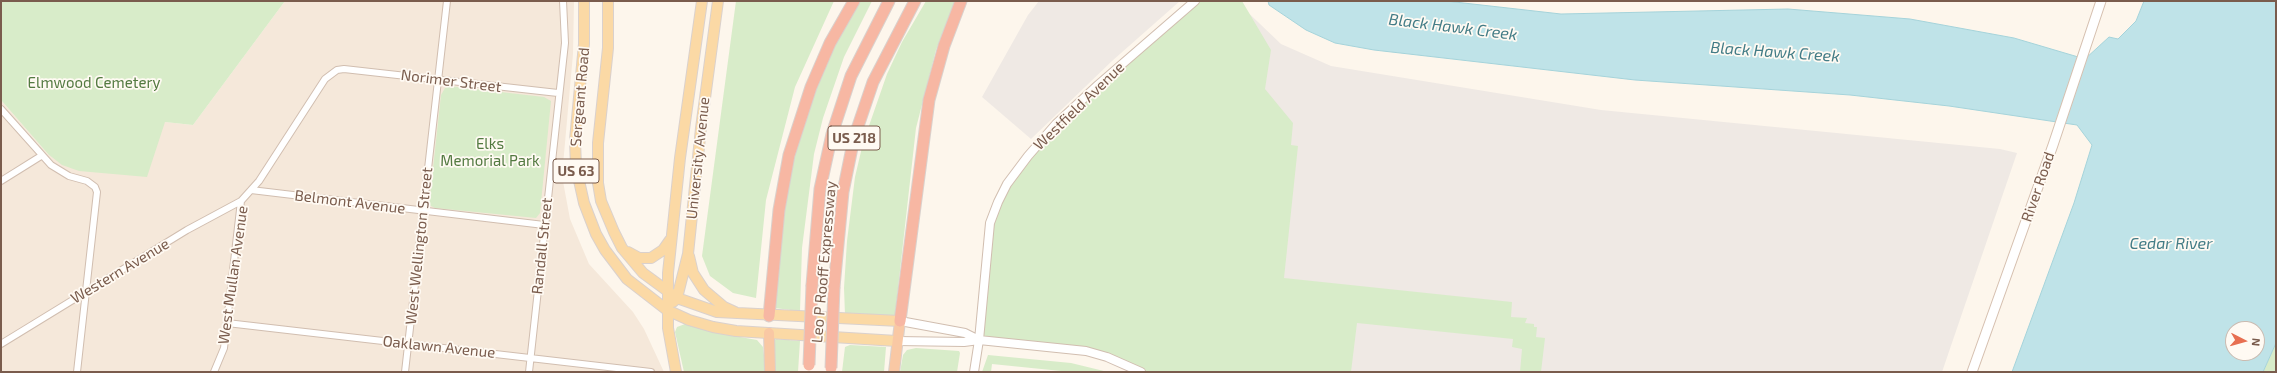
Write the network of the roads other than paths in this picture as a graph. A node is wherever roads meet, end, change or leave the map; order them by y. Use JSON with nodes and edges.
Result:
{"nodes":[{"id":1,"x":447,"y":1,"type":"edge"},
{"id":2,"x":563,"y":1,"type":"edge"},
{"id":3,"x":584,"y":1,"type":"edge"},
{"id":4,"x":608,"y":1,"type":"edge"},
{"id":5,"x":702,"y":1,"type":"edge"},
{"id":6,"x":718,"y":1,"type":"edge"},
{"id":7,"x":854,"y":1,"type":"edge"},
{"id":8,"x":889,"y":1,"type":"edge"},
{"id":9,"x":916,"y":1,"type":"edge"},
{"id":10,"x":962,"y":1,"type":"edge"},
{"id":11,"x":1194,"y":1,"type":"edge"},
{"id":12,"x":2102,"y":1,"type":"edge"},
{"id":13,"x":344,"y":69,"type":"joint"},
{"id":14,"x":438,"y":80,"type":"junction"},
{"id":15,"x":558,"y":94,"type":"junction"},
{"id":16,"x":1,"y":109,"type":"edge"},
{"id":17,"x":41,"y":156,"type":"junction"},
{"id":18,"x":1,"y":181,"type":"edge"},
{"id":19,"x":252,"y":190,"type":"junction"},
{"id":20,"x":241,"y":201,"type":"junction"},
{"id":21,"x":424,"y":210,"type":"junction"},
{"id":22,"x":544,"y":225,"type":"junction"},
{"id":23,"x":671,"y":236,"type":"junction"},
{"id":24,"x":622,"y":248,"type":"junction"},
{"id":25,"x":688,"y":254,"type":"junction"},
{"id":26,"x":86,"y":292,"type":"junction"},
{"id":27,"x":666,"y":292,"type":"junction"},
{"id":28,"x":677,"y":298,"type":"junction"},
{"id":29,"x":667,"y":310,"type":"junction"},
{"id":30,"x":741,"y":315,"type":"junction"},
{"id":31,"x":769,"y":316,"type":"junction"},
{"id":32,"x":900,"y":322,"type":"junction"},
{"id":33,"x":226,"y":323,"type":"junction"},
{"id":34,"x":769,"y":333,"type":"junction"},
{"id":35,"x":979,"y":340,"type":"junction"},
{"id":36,"x":897,"y":341,"type":"junction"},
{"id":37,"x":1,"y":344,"type":"edge"},
{"id":38,"x":408,"y":344,"type":"junction"},
{"id":39,"x":530,"y":357,"type":"junction"},
{"id":40,"x":809,"y":368,"type":"edge"},
{"id":41,"x":831,"y":370,"type":"edge"},
{"id":42,"x":77,"y":372,"type":"edge"},
{"id":43,"x":214,"y":372,"type":"edge"},
{"id":44,"x":405,"y":372,"type":"edge"},
{"id":45,"x":528,"y":372,"type":"edge"},
{"id":46,"x":651,"y":372,"type":"edge"},
{"id":47,"x":676,"y":372,"type":"edge"},
{"id":48,"x":770,"y":372,"type":"edge"},
{"id":49,"x":894,"y":372,"type":"edge"},
{"id":50,"x":974,"y":372,"type":"edge"},
{"id":51,"x":1141,"y":372,"type":"edge"},
{"id":52,"x":1972,"y":372,"type":"edge"}],
"edges":[{"from":1,"to":14,"type":"street","name":"West Wellington Street"},
{"from":2,"to":15,"type":"street","name":"Randall Street"},
{"from":3,"to":29,"type":"main road","name":"Sergeant Road","number":"US 63"},
{"from":4,"to":24,"type":"main road","name":"Sergeant Road","number":"US 63"},
{"from":5,"to":23,"type":"main road","name":"University Avenue"},
{"from":6,"to":25,"type":"main road","name":"University Avenue"},
{"from":7,"to":31,"type":"highway"},
{"from":8,"to":40,"type":"highway","name":"Leo P Rooff Expressway","number":"US 218","bridge":true},
{"from":9,"to":41,"type":"highway","name":"Leo P Rooff Expressway","number":"US 218","bridge":true},
{"from":10,"to":32,"type":"highway"},
{"from":11,"to":35,"type":"street","name":"Westfield Avenue"},
{"from":12,"to":52,"type":"main road","name":"River Road"},
{"from":13,"to":14,"type":"street","name":"Norimer Street"},
{"from":13,"to":19,"type":"street","name":"West Mullan Avenue"},
{"from":14,"to":15,"type":"street","name":"Norimer Street"},
{"from":14,"to":21,"type":"street","name":"West Wellington Street"},
{"from":15,"to":22,"type":"street","name":"Randall Street"},
{"from":16,"to":17,"type":"street"},
{"from":17,"to":18,"type":"street"},
{"from":17,"to":26,"type":"street"},
{"from":19,"to":20,"type":"street","name":"West Mullan Avenue"},
{"from":19,"to":21,"type":"street","name":"Belmont Avenue"},
{"from":20,"to":26,"type":"street","name":"Western Avenue"},
{"from":20,"to":33,"type":"street","name":"West Mullan Avenue"},
{"from":21,"to":22,"type":"street","name":"Belmont Avenue"},
{"from":21,"to":38,"type":"street","name":"West Wellington Street"},
{"from":22,"to":39,"type":"street","name":"Randall Street"},
{"from":23,"to":24,"type":"main road"},
{"from":23,"to":27,"type":"main road","name":"University Avenue"},
{"from":24,"to":27,"type":"main road","name":"Sergeant Road","number":"US 63"},
{"from":25,"to":28,"type":"main road","name":"University Avenue"},
{"from":25,"to":30,"type":"main road"},
{"from":26,"to":37,"type":"street","name":"Western Avenue"},
{"from":26,"to":42,"type":"street"},
{"from":27,"to":28,"type":"main road","name":"Sergeant Road","number":"US 63"},
{"from":27,"to":29,"type":"main road","name":"University Avenue"},
{"from":28,"to":29,"type":"main road","name":"University Avenue"},
{"from":28,"to":30,"type":"main road","name":"Sergeant Road","number":"US 63"},
{"from":29,"to":34,"type":"main road","name":"Sergeant Road"},
{"from":29,"to":47,"type":"main road","name":"University Avenue"},
{"from":30,"to":31,"type":"main road","name":"Sergeant Road","number":"US 63"},
{"from":31,"to":32,"type":"main road","name":"Sergeant Road","number":"US 63"},
{"from":31,"to":34,"type":"main road"},
{"from":32,"to":35,"type":"street"},
{"from":32,"to":36,"type":"highway"},
{"from":33,"to":38,"type":"street","name":"Oaklawn Avenue"},
{"from":33,"to":43,"type":"street","name":"West Mullan Avenue"},
{"from":34,"to":36,"type":"main road","name":"Sergeant Road"},
{"from":34,"to":48,"type":"highway"},
{"from":35,"to":36,"type":"street"},
{"from":35,"to":50,"type":"street","name":"Westfield Avenue"},
{"from":35,"to":51,"type":"street"},
{"from":36,"to":49,"type":"highway"},
{"from":38,"to":39,"type":"street","name":"Oaklawn Avenue"},
{"from":38,"to":44,"type":"street","name":"West Wellington Street"},
{"from":39,"to":45,"type":"street","name":"Randall Street"},
{"from":39,"to":46,"type":"street","name":"Oaklawn Avenue"}]}
